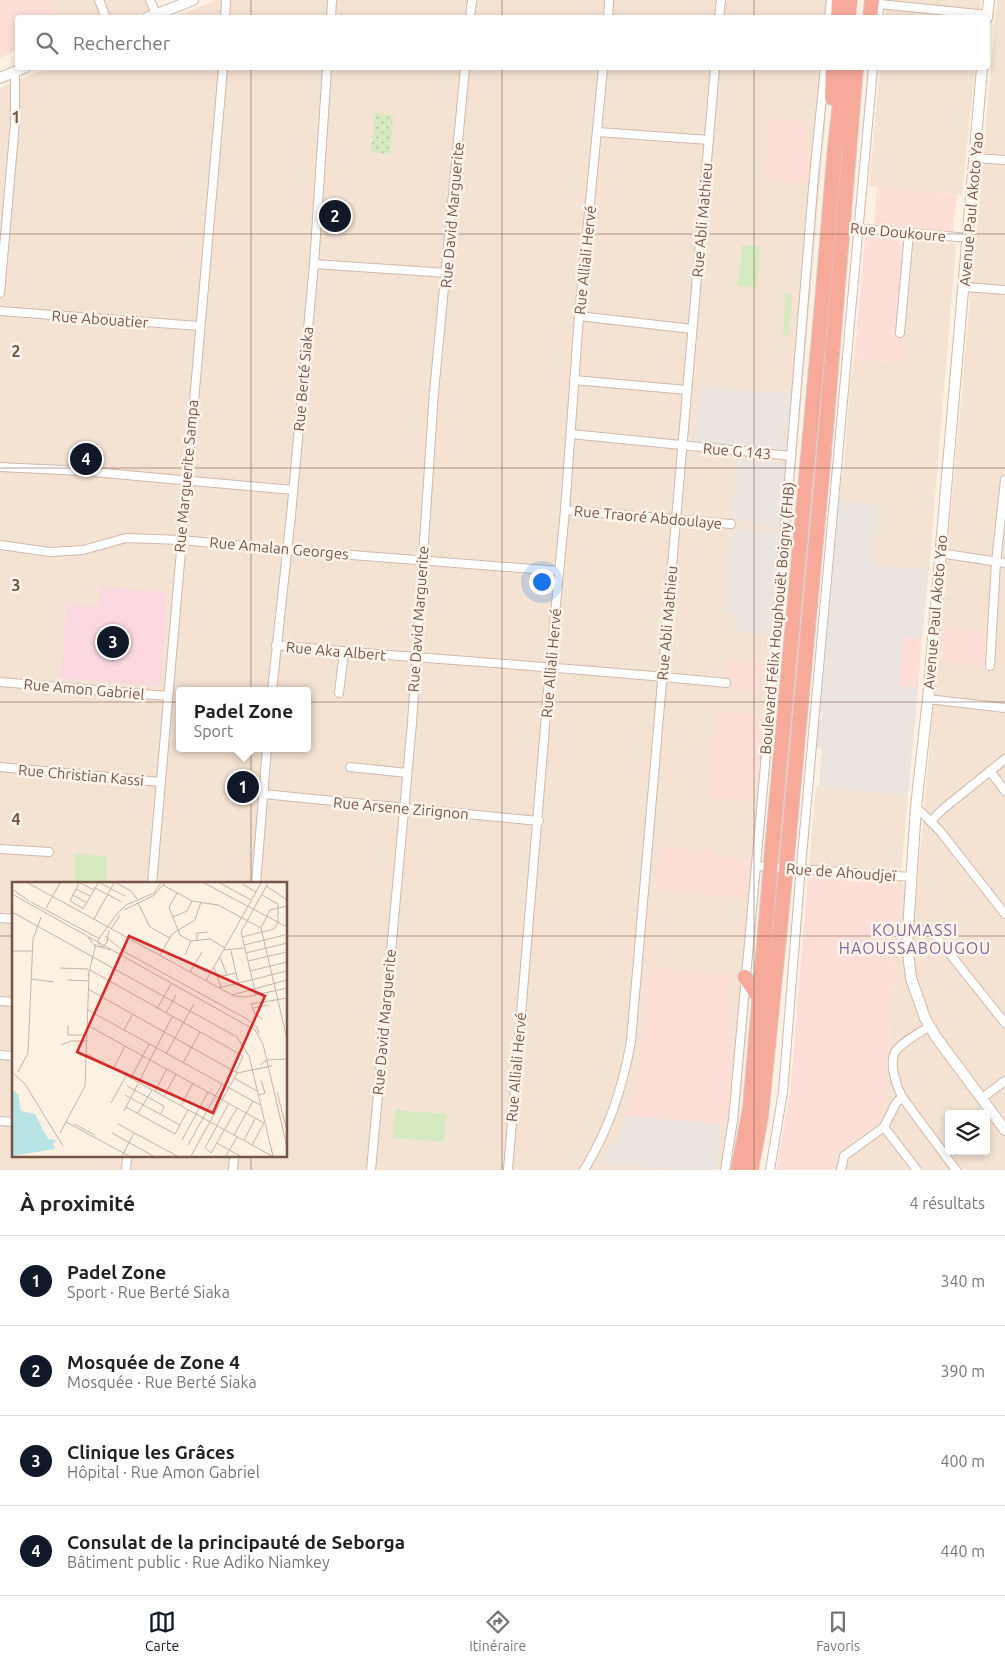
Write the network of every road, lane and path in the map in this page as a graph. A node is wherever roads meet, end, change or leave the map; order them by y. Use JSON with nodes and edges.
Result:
{"nodes":[{"id":1,"x":99,"y":0,"type":"edge"},
{"id":2,"x":150,"y":0,"type":"edge"},
{"id":3,"x":193,"y":0,"type":"edge"},
{"id":4,"x":226,"y":0,"type":"edge"},
{"id":5,"x":332,"y":0,"type":"edge"},
{"id":6,"x":472,"y":0,"type":"edge"},
{"id":7,"x":609,"y":0,"type":"edge"},
{"id":8,"x":721,"y":0,"type":"edge"},
{"id":9,"x":831,"y":0,"type":"edge"},
{"id":10,"x":839,"y":0,"type":"edge"},
{"id":11,"x":850,"y":0,"type":"edge"},
{"id":12,"x":862,"y":0,"type":"edge"},
{"id":13,"x":989,"y":0,"type":"edge"},
{"id":14,"x":877,"y":2,"type":"edge"},
{"id":15,"x":105,"y":15,"type":"edge"},
{"id":16,"x":152,"y":15,"type":"edge"},
{"id":17,"x":155,"y":15,"type":"edge"},
{"id":18,"x":225,"y":15,"type":"edge"},
{"id":19,"x":331,"y":15,"type":"edge"},
{"id":20,"x":470,"y":15,"type":"edge"},
{"id":21,"x":608,"y":15,"type":"edge"},
{"id":22,"x":719,"y":15,"type":"edge"},
{"id":23,"x":829,"y":15,"type":"edge"},
{"id":24,"x":838,"y":15,"type":"edge"},
{"id":25,"x":848,"y":15,"type":"edge"},
{"id":26,"x":861,"y":15,"type":"edge"},
{"id":27,"x":871,"y":15,"type":"edge"},
{"id":28,"x":878,"y":15,"type":"edge"},
{"id":29,"x":979,"y":15,"type":"edge"},
{"id":30,"x":987,"y":15,"type":"edge"},
{"id":31,"x":18,"y":70,"type":"edge"},
{"id":32,"x":20,"y":70,"type":"edge"},
{"id":33,"x":223,"y":70,"type":"edge"},
{"id":34,"x":327,"y":70,"type":"edge"},
{"id":35,"x":465,"y":70,"type":"edge"},
{"id":36,"x":603,"y":70,"type":"edge"},
{"id":37,"x":714,"y":70,"type":"edge"},
{"id":38,"x":825,"y":70,"type":"edge"},
{"id":39,"x":833,"y":70,"type":"edge"},
{"id":40,"x":844,"y":70,"type":"edge"},
{"id":41,"x":856,"y":70,"type":"edge"},
{"id":42,"x":864,"y":70,"type":"edge"},
{"id":43,"x":873,"y":70,"type":"edge"},
{"id":44,"x":982,"y":70,"type":"edge"},
{"id":45,"x":0,"y":78,"type":"edge"},
{"id":46,"x":598,"y":132,"type":"junction"},
{"id":47,"x":709,"y":140,"type":"junction"},
{"id":48,"x":835,"y":146,"type":"junction"},
{"id":49,"x":975,"y":158,"type":"junction"},
{"id":50,"x":1005,"y":160,"type":"edge"},
{"id":51,"x":845,"y":194,"type":"junction"},
{"id":52,"x":828,"y":226,"type":"junction"},
{"id":53,"x":842,"y":228,"type":"junction"},
{"id":54,"x":858,"y":229,"type":"junction"},
{"id":55,"x":909,"y":233,"type":"junction"},
{"id":56,"x":969,"y":238,"type":"junction"},
{"id":57,"x":1,"y":258,"type":"edge"},
{"id":58,"x":314,"y":264,"type":"junction"},
{"id":59,"x":447,"y":273,"type":"junction"},
{"id":60,"x":965,"y":287,"type":"junction"},
{"id":61,"x":1005,"y":290,"type":"edge"},
{"id":62,"x":0,"y":293,"type":"edge"},
{"id":63,"x":0,"y":312,"type":"edge"},
{"id":64,"x":579,"y":316,"type":"junction"},
{"id":65,"x":199,"y":326,"type":"junction"},
{"id":66,"x":692,"y":329,"type":"junction"},
{"id":67,"x":900,"y":333,"type":"dead end"},
{"id":68,"x":574,"y":380,"type":"junction"},
{"id":69,"x":687,"y":390,"type":"junction"},
{"id":70,"x":571,"y":434,"type":"junction"},
{"id":71,"x":682,"y":446,"type":"junction"},
{"id":72,"x":791,"y":456,"type":"junction"},
{"id":73,"x":0,"y":467,"type":"edge"},
{"id":74,"x":186,"y":480,"type":"junction"},
{"id":75,"x":1005,"y":480,"type":"edge"},
{"id":76,"x":293,"y":490,"type":"junction"},
{"id":77,"x":565,"y":510,"type":"junction"},
{"id":78,"x":676,"y":519,"type":"junction"},
{"id":79,"x":731,"y":524,"type":"dead end"},
{"id":80,"x":181,"y":540,"type":"junction"},
{"id":81,"x":0,"y":545,"type":"edge"},
{"id":82,"x":287,"y":550,"type":"junction"},
{"id":83,"x":940,"y":554,"type":"junction"},
{"id":84,"x":422,"y":560,"type":"junction"},
{"id":85,"x":996,"y":562,"type":"junction"},
{"id":86,"x":1005,"y":563,"type":"edge"},
{"id":87,"x":559,"y":570,"type":"junction"},
{"id":88,"x":276,"y":645,"type":"junction"},
{"id":89,"x":344,"y":652,"type":"junction"},
{"id":90,"x":415,"y":658,"type":"junction"},
{"id":91,"x":990,"y":666,"type":"dead end"},
{"id":92,"x":550,"y":667,"type":"junction"},
{"id":93,"x":662,"y":677,"type":"junction"},
{"id":94,"x":0,"y":682,"type":"edge"},
{"id":95,"x":726,"y":683,"type":"dead end"},
{"id":96,"x":272,"y":687,"type":"edge"},
{"id":97,"x":339,"y":693,"type":"dead end"},
{"id":98,"x":168,"y":696,"type":"junction"},
{"id":99,"x":928,"y":699,"type":"junction"},
{"id":100,"x":1005,"y":708,"type":"edge"},
{"id":101,"x":267,"y":752,"type":"edge"},
{"id":102,"x":1005,"y":759,"type":"edge"},
{"id":103,"x":0,"y":767,"type":"edge"},
{"id":104,"x":350,"y":767,"type":"dead end"},
{"id":105,"x":990,"y":771,"type":"junction"},
{"id":106,"x":407,"y":773,"type":"junction"},
{"id":107,"x":161,"y":782,"type":"junction"},
{"id":108,"x":1005,"y":792,"type":"edge"},
{"id":109,"x":263,"y":794,"type":"junction"},
{"id":110,"x":403,"y":807,"type":"junction"},
{"id":111,"x":916,"y":807,"type":"junction"},
{"id":112,"x":538,"y":821,"type":"junction"},
{"id":113,"x":932,"y":821,"type":"junction"},
{"id":114,"x":0,"y":849,"type":"edge"},
{"id":115,"x":49,"y":852,"type":"dead end"},
{"id":116,"x":756,"y":866,"type":"junction"},
{"id":117,"x":770,"y":867,"type":"junction"},
{"id":118,"x":786,"y":868,"type":"junction"},
{"id":119,"x":800,"y":869,"type":"junction"},
{"id":120,"x":911,"y":877,"type":"junction"},
{"id":121,"x":152,"y":882,"type":"edge"},
{"id":122,"x":256,"y":882,"type":"edge"},
{"id":123,"x":1005,"y":914,"type":"edge"},
{"id":124,"x":907,"y":929,"type":"junction"},
{"id":125,"x":746,"y":977,"type":"junction"},
{"id":126,"x":759,"y":997,"type":"junction"},
{"id":127,"x":1005,"y":1024,"type":"edge"},
{"id":128,"x":930,"y":1026,"type":"junction"},
{"id":129,"x":1005,"y":1081,"type":"edge"},
{"id":130,"x":902,"y":1097,"type":"junction"},
{"id":131,"x":982,"y":1098,"type":"junction"},
{"id":132,"x":884,"y":1127,"type":"junction"},
{"id":133,"x":1005,"y":1130,"type":"edge"},
{"id":134,"x":371,"y":1170,"type":"edge"},
{"id":135,"x":508,"y":1170,"type":"edge"},
{"id":136,"x":584,"y":1170,"type":"edge"},
{"id":137,"x":725,"y":1170,"type":"edge"},
{"id":138,"x":738,"y":1170,"type":"edge"},
{"id":139,"x":750,"y":1170,"type":"edge"},
{"id":140,"x":771,"y":1170,"type":"edge"},
{"id":141,"x":841,"y":1170,"type":"edge"},
{"id":142,"x":917,"y":1170,"type":"edge"},
{"id":143,"x":956,"y":1170,"type":"edge"}],
"edges":[{"from":1,"to":15,"type":"street"},
{"from":2,"to":16,"type":"street"},
{"from":3,"to":17,"type":"street"},
{"from":4,"to":18,"type":"street"},
{"from":5,"to":19,"type":"street"},
{"from":6,"to":20,"type":"street"},
{"from":7,"to":21,"type":"street"},
{"from":8,"to":22,"type":"street"},
{"from":9,"to":23,"type":"street"},
{"from":10,"to":24,"type":"highway"},
{"from":11,"to":25,"type":"highway"},
{"from":12,"to":26,"type":"highway"},
{"from":13,"to":30,"type":"street"},
{"from":14,"to":27,"type":"highway"},
{"from":14,"to":28,"type":"street"},
{"from":14,"to":29,"type":"street"},
{"from":31,"to":45,"type":"street"},
{"from":32,"to":57,"type":"street"},
{"from":33,"to":65,"type":"street","name":"Rue Marguerite Sampa"},
{"from":34,"to":58,"type":"street","name":"Rue Berté Siaka"},
{"from":35,"to":59,"type":"street","name":"Rue David Marguerite"},
{"from":36,"to":46,"type":"street","name":"Rue Alliali Hervé"},
{"from":37,"to":47,"type":"street","name":"Rue Abli Mathieu"},
{"from":38,"to":72,"type":"street"},
{"from":39,"to":48,"type":"highway"},
{"from":40,"to":48,"type":"highway","name":"Boulevard Félix Houphouët Boigny (FHB)"},
{"from":41,"to":51,"type":"highway","name":"Boulevard Félix Houphouët Boigny (FHB)"},
{"from":42,"to":51,"type":"highway"},
{"from":43,"to":54,"type":"street"},
{"from":44,"to":49,"type":"street","name":"Avenue Paul Akoto Yao"},
{"from":46,"to":47,"type":"street"},
{"from":46,"to":64,"type":"street","name":"Rue Alliali Hervé"},
{"from":47,"to":66,"type":"street","name":"Rue Abli Mathieu"},
{"from":48,"to":52,"type":"highway","name":"Boulevard Félix Houphouët Boigny (FHB)"},
{"from":49,"to":50,"type":"street"},
{"from":49,"to":56,"type":"street","name":"Avenue Paul Akoto Yao"},
{"from":51,"to":53,"type":"highway","name":"Boulevard Félix Houphouët Boigny (FHB)"},
{"from":52,"to":53,"type":"street","name":"Rue Doukoure"},
{"from":52,"to":117,"type":"highway","name":"Boulevard Félix Houphouët Boigny (FHB)"},
{"from":53,"to":54,"type":"street","name":"Rue Doukoure"},
{"from":53,"to":118,"type":"highway","name":"Boulevard Félix Houphouët Boigny (FHB)"},
{"from":54,"to":55,"type":"street","name":"Rue Doukoure"},
{"from":54,"to":119,"type":"street"},
{"from":55,"to":56,"type":"street","name":"Rue Doukoure"},
{"from":55,"to":67,"type":"street"},
{"from":56,"to":60,"type":"street","name":"Avenue Paul Akoto Yao"},
{"from":57,"to":62,"type":"street"},
{"from":58,"to":59,"type":"street"},
{"from":58,"to":76,"type":"street","name":"Rue Berté Siaka"},
{"from":59,"to":84,"type":"street","name":"Rue David Marguerite"},
{"from":60,"to":61,"type":"street"},
{"from":60,"to":83,"type":"street","name":"Avenue Paul Akoto Yao"},
{"from":63,"to":65,"type":"street","name":"Rue Abouatier"},
{"from":64,"to":66,"type":"street"},
{"from":64,"to":68,"type":"street","name":"Rue Alliali Hervé"},
{"from":65,"to":74,"type":"street","name":"Rue Marguerite Sampa"},
{"from":66,"to":69,"type":"street","name":"Rue Abli Mathieu"},
{"from":68,"to":69,"type":"street"},
{"from":68,"to":70,"type":"street","name":"Rue Alliali Hervé"},
{"from":69,"to":71,"type":"street","name":"Rue Abli Mathieu"},
{"from":70,"to":71,"type":"street","name":"Rue G 143"},
{"from":70,"to":77,"type":"street","name":"Rue Alliali Hervé"},
{"from":71,"to":72,"type":"street","name":"Rue G 143"},
{"from":71,"to":78,"type":"street","name":"Rue Abli Mathieu"},
{"from":72,"to":116,"type":"street"},
{"from":73,"to":74,"type":"street"},
{"from":74,"to":76,"type":"street"},
{"from":74,"to":80,"type":"street","name":"Rue Marguerite Sampa"},
{"from":75,"to":85,"type":"street"},
{"from":76,"to":82,"type":"street","name":"Rue Berté Siaka"},
{"from":77,"to":78,"type":"street","name":"Rue Traoré Abdoulaye"},
{"from":77,"to":87,"type":"street","name":"Rue Alliali Hervé"},
{"from":78,"to":79,"type":"street","name":"Rue Traoré Abdoulaye"},
{"from":78,"to":93,"type":"street","name":"Rue Abli Mathieu"},
{"from":80,"to":81,"type":"street","name":"Rue Amalan Georges"},
{"from":80,"to":82,"type":"street","name":"Rue Amalan Georges"},
{"from":80,"to":98,"type":"street","name":"Rue Marguerite Sampa"},
{"from":82,"to":84,"type":"street","name":"Rue Amalan Georges"},
{"from":82,"to":88,"type":"street","name":"Rue Berté Siaka"},
{"from":83,"to":85,"type":"street"},
{"from":83,"to":99,"type":"street","name":"Avenue Paul Akoto Yao"},
{"from":84,"to":87,"type":"street","name":"Rue Amalan Georges"},
{"from":84,"to":90,"type":"street","name":"Rue David Marguerite"},
{"from":85,"to":86,"type":"street"},
{"from":85,"to":91,"type":"street"},
{"from":87,"to":92,"type":"street","name":"Rue Alliali Hervé"},
{"from":88,"to":89,"type":"street","name":"Rue Aka Albert"},
{"from":88,"to":96,"type":"street","name":"Rue Berté Siaka"},
{"from":89,"to":90,"type":"street","name":"Rue Aka Albert"},
{"from":89,"to":97,"type":"street"},
{"from":90,"to":92,"type":"street","name":"Rue Aka Albert"},
{"from":90,"to":106,"type":"street","name":"Rue David Marguerite"},
{"from":92,"to":93,"type":"street","name":"Rue Aka Albert"},
{"from":92,"to":112,"type":"street","name":"Rue Alliali Hervé"},
{"from":93,"to":95,"type":"street","name":"Rue Aka Albert"},
{"from":93,"to":136,"type":"street","name":"Rue Abli Mathieu"},
{"from":94,"to":98,"type":"street","name":"Rue Amon Gabriel"},
{"from":98,"to":107,"type":"street","name":"Rue Marguerite Sampa"},
{"from":99,"to":100,"type":"street"},
{"from":99,"to":111,"type":"street","name":"Avenue Paul Akoto Yao"},
{"from":101,"to":109,"type":"street"},
{"from":102,"to":105,"type":"street"},
{"from":103,"to":107,"type":"street","name":"Rue Christian Kassi"},
{"from":104,"to":106,"type":"street"},
{"from":105,"to":108,"type":"street"},
{"from":105,"to":113,"type":"street"},
{"from":106,"to":110,"type":"street","name":"Rue David Marguerite"},
{"from":107,"to":121,"type":"street","name":"Rue Marguerite Sampa"},
{"from":109,"to":110,"type":"street","name":"Rue Arsene Zirignon"},
{"from":109,"to":122,"type":"street"},
{"from":110,"to":112,"type":"street","name":"Rue Arsene Zirignon"},
{"from":110,"to":134,"type":"street","name":"Rue David Marguerite"},
{"from":111,"to":113,"type":"street"},
{"from":111,"to":120,"type":"street","name":"Avenue Paul Akoto Yao"},
{"from":112,"to":135,"type":"street","name":"Rue Alliali Hervé"},
{"from":113,"to":123,"type":"street"},
{"from":114,"to":115,"type":"street"},
{"from":116,"to":117,"type":"street","name":"Rue de Ahoudjeï"},
{"from":116,"to":125,"type":"street"},
{"from":117,"to":118,"type":"street","name":"Rue de Ahoudjeï"},
{"from":117,"to":126,"type":"highway","name":"Boulevard Félix Houphouët Boigny (FHB)"},
{"from":118,"to":119,"type":"street","name":"Rue de Ahoudjeï"},
{"from":118,"to":139,"type":"highway","name":"Boulevard Félix Houphouët Boigny (FHB)"},
{"from":119,"to":120,"type":"street","name":"Rue de Ahoudjeï"},
{"from":119,"to":140,"type":"street"},
{"from":120,"to":124,"type":"street","name":"Avenue Paul Akoto Yao"},
{"from":124,"to":127,"type":"street"},
{"from":124,"to":128,"type":"street","name":"Avenue Paul Akoto Yao"},
{"from":125,"to":126,"type":"highway"},
{"from":125,"to":137,"type":"street"},
{"from":126,"to":138,"type":"highway","name":"Boulevard Félix Houphouët Boigny (FHB)"},
{"from":128,"to":130,"type":"street"},
{"from":128,"to":131,"type":"street","name":"Avenue Paul Akoto Yao"},
{"from":129,"to":131,"type":"street"},
{"from":130,"to":132,"type":"street"},
{"from":130,"to":143,"type":"street"},
{"from":131,"to":133,"type":"street","name":"Avenue Paul Akoto Yao"},
{"from":132,"to":141,"type":"street"},
{"from":132,"to":142,"type":"street"}]}
